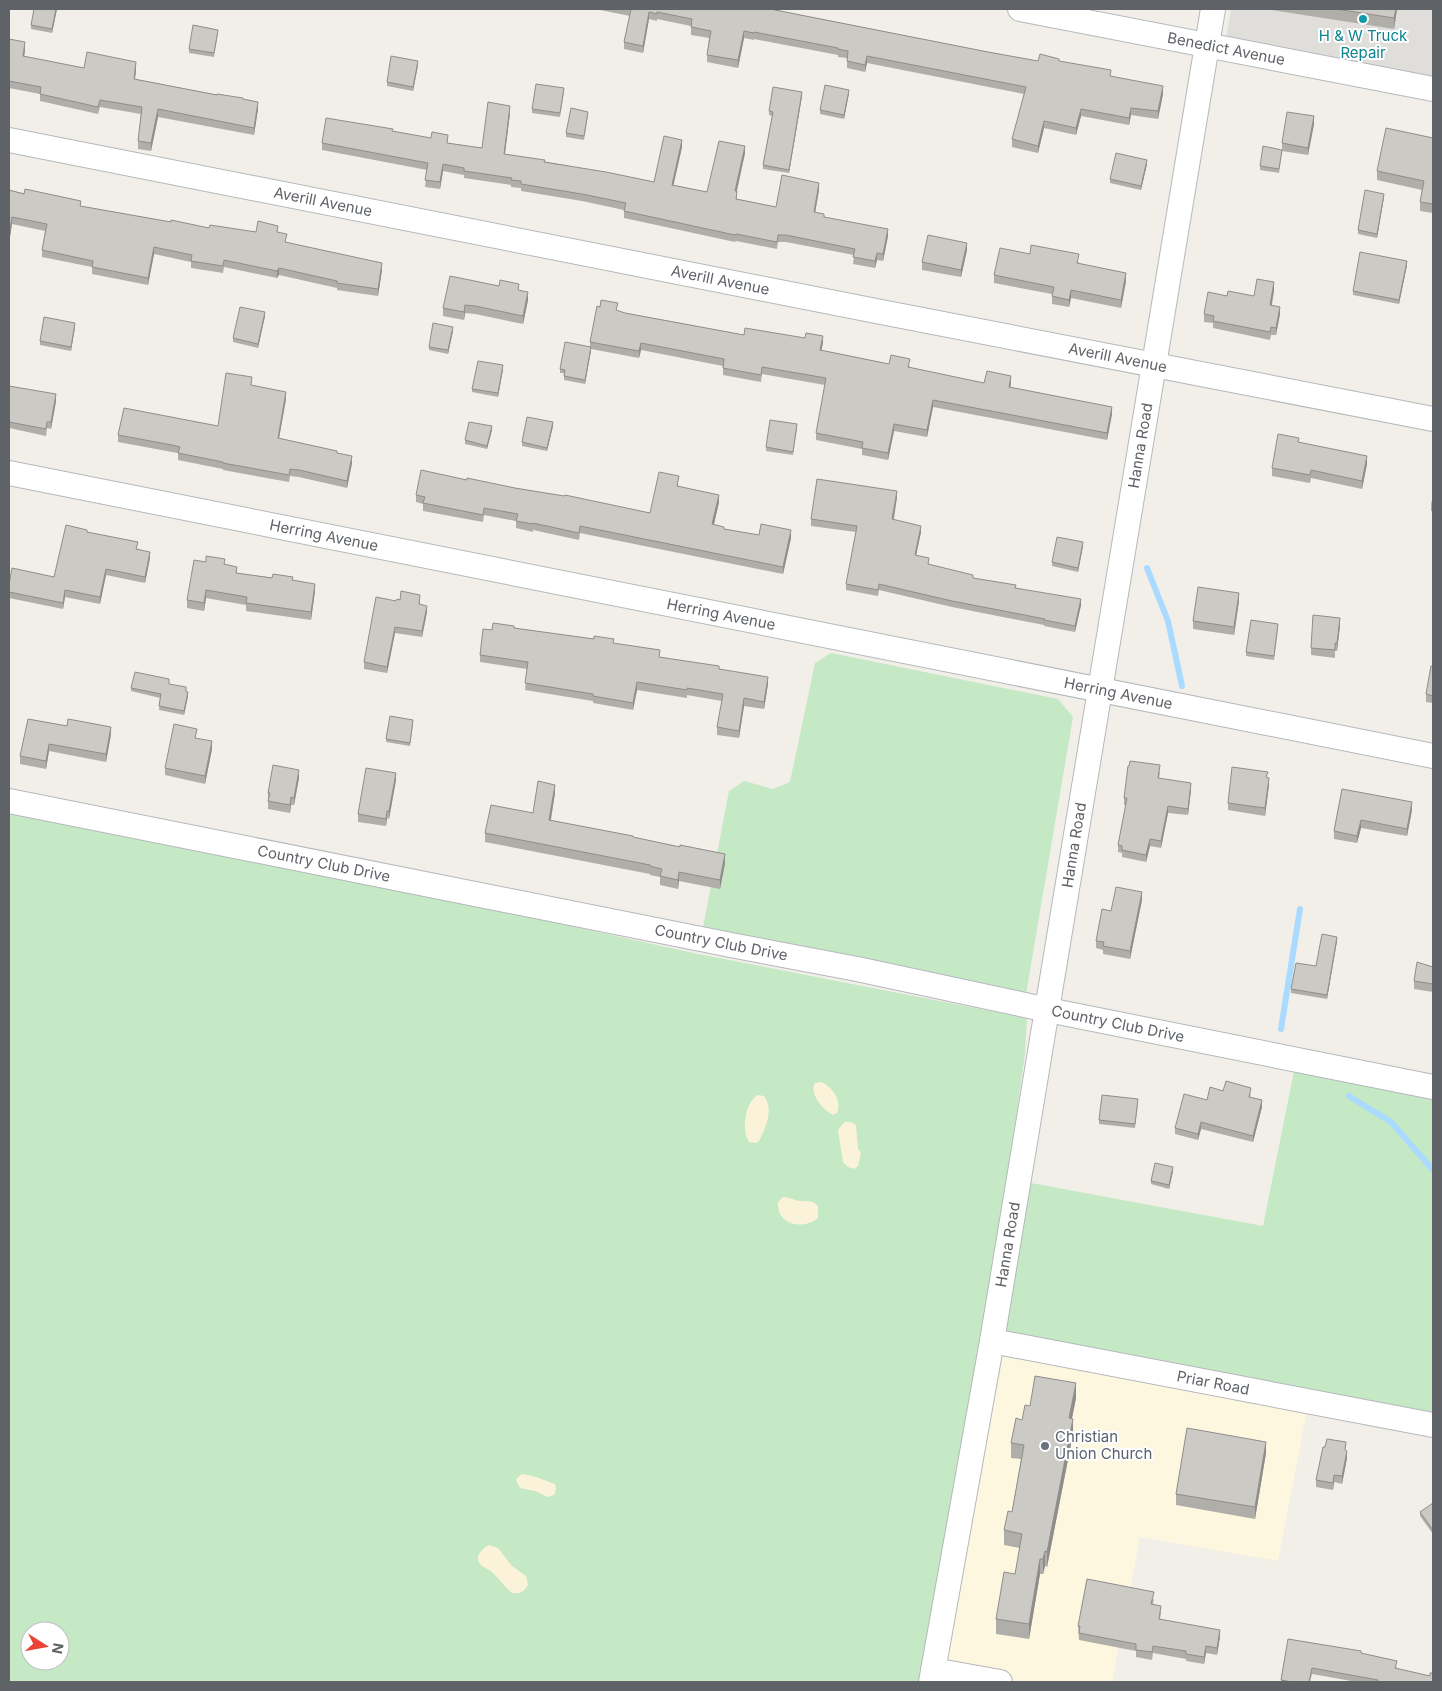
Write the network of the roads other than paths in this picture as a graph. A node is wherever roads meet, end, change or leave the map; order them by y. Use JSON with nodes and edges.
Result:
{"nodes":[{"id":1,"x":1020,"y":9,"type":"edge"},
{"id":2,"x":1213,"y":9,"type":"edge"},
{"id":3,"x":1207,"y":45,"type":"junction"},
{"id":4,"x":1433,"y":89,"type":"edge"},
{"id":5,"x":9,"y":140,"type":"edge"},
{"id":6,"x":1154,"y":365,"type":"junction"},
{"id":7,"x":1433,"y":419,"type":"edge"},
{"id":8,"x":9,"y":473,"type":"edge"},
{"id":9,"x":1100,"y":691,"type":"junction"},
{"id":10,"x":1433,"y":756,"type":"edge"},
{"id":11,"x":9,"y":801,"type":"edge"},
{"id":12,"x":1048,"y":1010,"type":"junction"},
{"id":13,"x":1433,"y":1087,"type":"edge"},
{"id":14,"x":992,"y":1341,"type":"junction"},
{"id":15,"x":1433,"y":1425,"type":"edge"},
{"id":16,"x":932,"y":1676,"type":"edge"},
{"id":17,"x":1000,"y":1682,"type":"edge"}],
"edges":[{"from":1,"to":3,"type":"street","name":"Benedict Avenue"},
{"from":2,"to":3,"type":"street","name":"Hanna Road"},
{"from":3,"to":4,"type":"street","name":"Benedict Avenue"},
{"from":3,"to":6,"type":"street","name":"Hanna Road"},
{"from":5,"to":6,"type":"street","name":"Averill Avenue"},
{"from":6,"to":7,"type":"street","name":"Averill Avenue"},
{"from":6,"to":9,"type":"street","name":"Hanna Road"},
{"from":8,"to":9,"type":"street","name":"Herring Avenue"},
{"from":9,"to":10,"type":"street","name":"Herring Avenue"},
{"from":9,"to":12,"type":"street","name":"Hanna Road"},
{"from":11,"to":12,"type":"street","name":"Country Club Drive"},
{"from":12,"to":13,"type":"street","name":"Country Club Drive"},
{"from":12,"to":14,"type":"street","name":"Hanna Road"},
{"from":14,"to":15,"type":"street","name":"Priar Road"},
{"from":14,"to":16,"type":"street","name":"Hanna Road"},
{"from":16,"to":17,"type":"street"}]}
